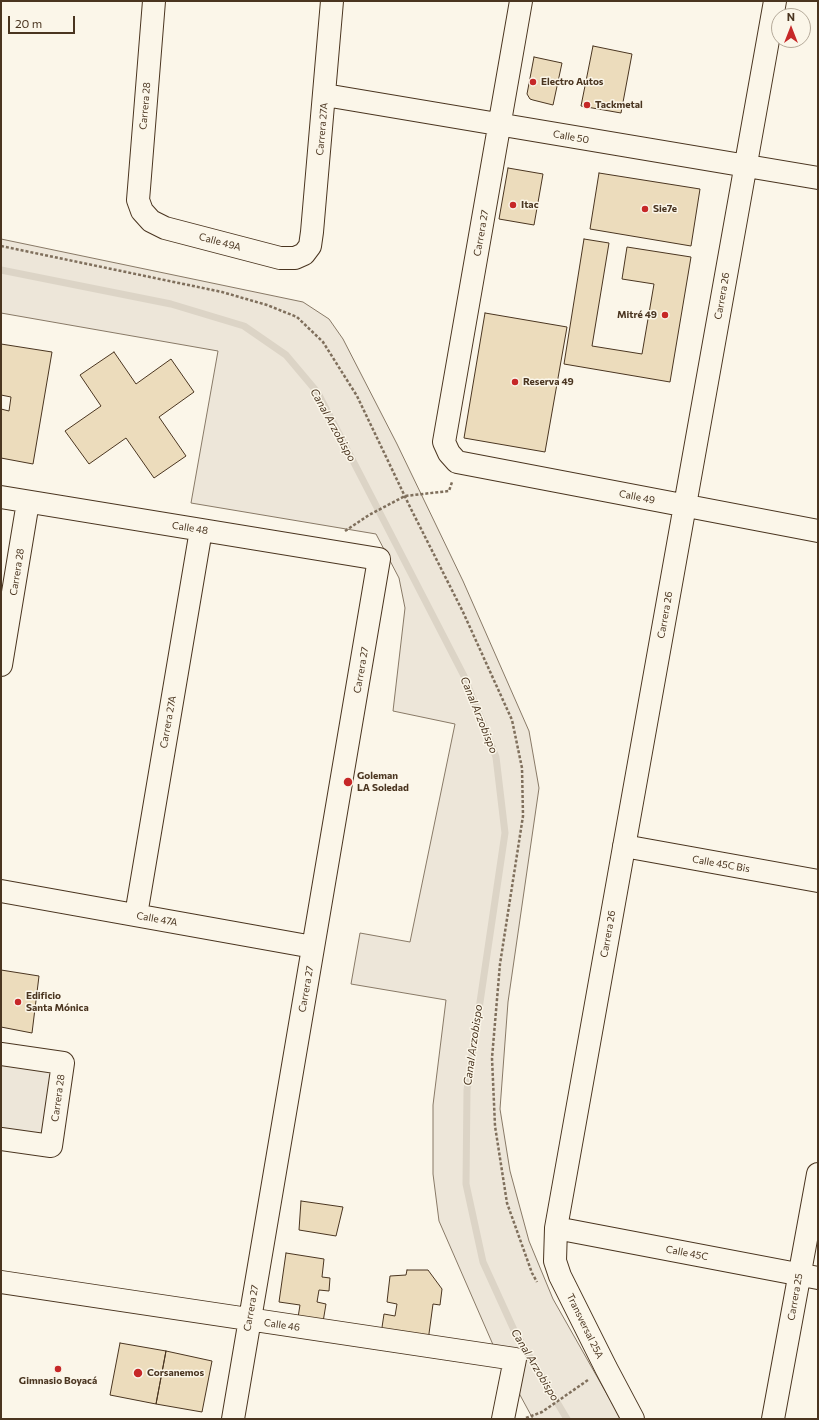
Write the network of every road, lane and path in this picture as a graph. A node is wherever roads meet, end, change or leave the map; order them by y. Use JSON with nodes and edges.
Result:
{"nodes":[{"id":1,"x":154,"y":1,"type":"edge"},
{"id":2,"x":332,"y":1,"type":"edge"},
{"id":3,"x":521,"y":1,"type":"edge"},
{"id":4,"x":775,"y":1,"type":"edge"},
{"id":5,"x":325,"y":95,"type":"junction"},
{"id":6,"x":499,"y":124,"type":"junction"},
{"id":7,"x":746,"y":166,"type":"junction"},
{"id":8,"x":818,"y":178,"type":"edge"},
{"id":9,"x":142,"y":211,"type":"joint"},
{"id":10,"x":1,"y":246,"type":"edge"},
{"id":11,"x":304,"y":254,"type":"joint"},
{"id":12,"x":457,"y":462,"type":"joint"},
{"id":13,"x":449,"y":491,"type":"dead end"},
{"id":14,"x":1,"y":497,"type":"edge"},
{"id":15,"x":404,"y":497,"type":"junction"},
{"id":16,"x":28,"y":502,"type":"junction"},
{"id":17,"x":685,"y":506,"type":"junction"},
{"id":18,"x":369,"y":515,"type":"dead end"},
{"id":19,"x":201,"y":530,"type":"junction"},
{"id":20,"x":818,"y":531,"type":"edge"},
{"id":21,"x":380,"y":559,"type":"joint"},
{"id":22,"x":1,"y":665,"type":"edge"},
{"id":23,"x":624,"y":846,"type":"junction"},
{"id":24,"x":818,"y":881,"type":"edge"},
{"id":25,"x":1,"y":891,"type":"edge"},
{"id":26,"x":136,"y":915,"type":"junction"},
{"id":27,"x":313,"y":947,"type":"junction"},
{"id":28,"x":1,"y":1054,"type":"edge"},
{"id":29,"x":1,"y":1139,"type":"edge"},
{"id":30,"x":818,"y":1174,"type":"edge"},
{"id":31,"x":556,"y":1228,"type":"junction"},
{"id":32,"x":809,"y":1276,"type":"edge"},
{"id":33,"x":1,"y":1282,"type":"edge"},
{"id":34,"x":539,"y":1287,"type":"dead end"},
{"id":35,"x":250,"y":1320,"type":"junction"},
{"id":36,"x":581,"y":1385,"type":"dead end"},
{"id":37,"x":233,"y":1419,"type":"edge"},
{"id":38,"x":503,"y":1419,"type":"edge"},
{"id":39,"x":523,"y":1419,"type":"edge"},
{"id":40,"x":633,"y":1419,"type":"edge"},
{"id":41,"x":772,"y":1419,"type":"edge"}],
"edges":[{"from":1,"to":9,"type":"street","name":"Carrera 28"},
{"from":2,"to":5,"type":"street","name":"Carrera 27A"},
{"from":3,"to":6,"type":"street","name":"Carrera 27"},
{"from":4,"to":7,"type":"street","name":"Carrera 26"},
{"from":5,"to":6,"type":"street","name":"Calle 50"},
{"from":5,"to":11,"type":"street","name":"Carrera 27A"},
{"from":6,"to":7,"type":"street","name":"Calle 50"},
{"from":6,"to":12,"type":"street","name":"Carrera 27"},
{"from":7,"to":8,"type":"street","name":"Calle 50"},
{"from":7,"to":17,"type":"street","name":"Carrera 26"},
{"from":9,"to":11,"type":"street","name":"Calle 49A"},
{"from":10,"to":15,"type":"path"},
{"from":12,"to":17,"type":"street","name":"Calle 49"},
{"from":13,"to":15,"type":"path"},
{"from":14,"to":16,"type":"street","name":"Calle 48"},
{"from":15,"to":18,"type":"path"},
{"from":15,"to":34,"type":"path"},
{"from":16,"to":19,"type":"street","name":"Calle 48"},
{"from":16,"to":22,"type":"street","name":"Carrera 28"},
{"from":17,"to":20,"type":"street","name":"Calle 49"},
{"from":17,"to":23,"type":"street","name":"Carrera 26"},
{"from":19,"to":21,"type":"street","name":"Calle 48"},
{"from":19,"to":26,"type":"street","name":"Carrera 27A"},
{"from":21,"to":27,"type":"street","name":"Carrera 27"},
{"from":23,"to":24,"type":"street","name":"Calle 45C Bis"},
{"from":23,"to":31,"type":"street","name":"Carrera 26"},
{"from":25,"to":26,"type":"street","name":"Calle 47A"},
{"from":26,"to":27,"type":"street","name":"Calle 47A"},
{"from":27,"to":35,"type":"street","name":"Carrera 27"},
{"from":28,"to":29,"type":"street","name":"Carrera 28"},
{"from":30,"to":32,"type":"street","name":"Carrera 25"},
{"from":31,"to":32,"type":"street","name":"Calle 45C"},
{"from":31,"to":40,"type":"street","name":"Transversal 25A"},
{"from":32,"to":41,"type":"street","name":"Carrera 25"},
{"from":33,"to":35,"type":"street","name":"Calle 46"},
{"from":35,"to":37,"type":"street","name":"Carrera 27"},
{"from":35,"to":38,"type":"street","name":"Calle 46"},
{"from":36,"to":39,"type":"path"}]}
